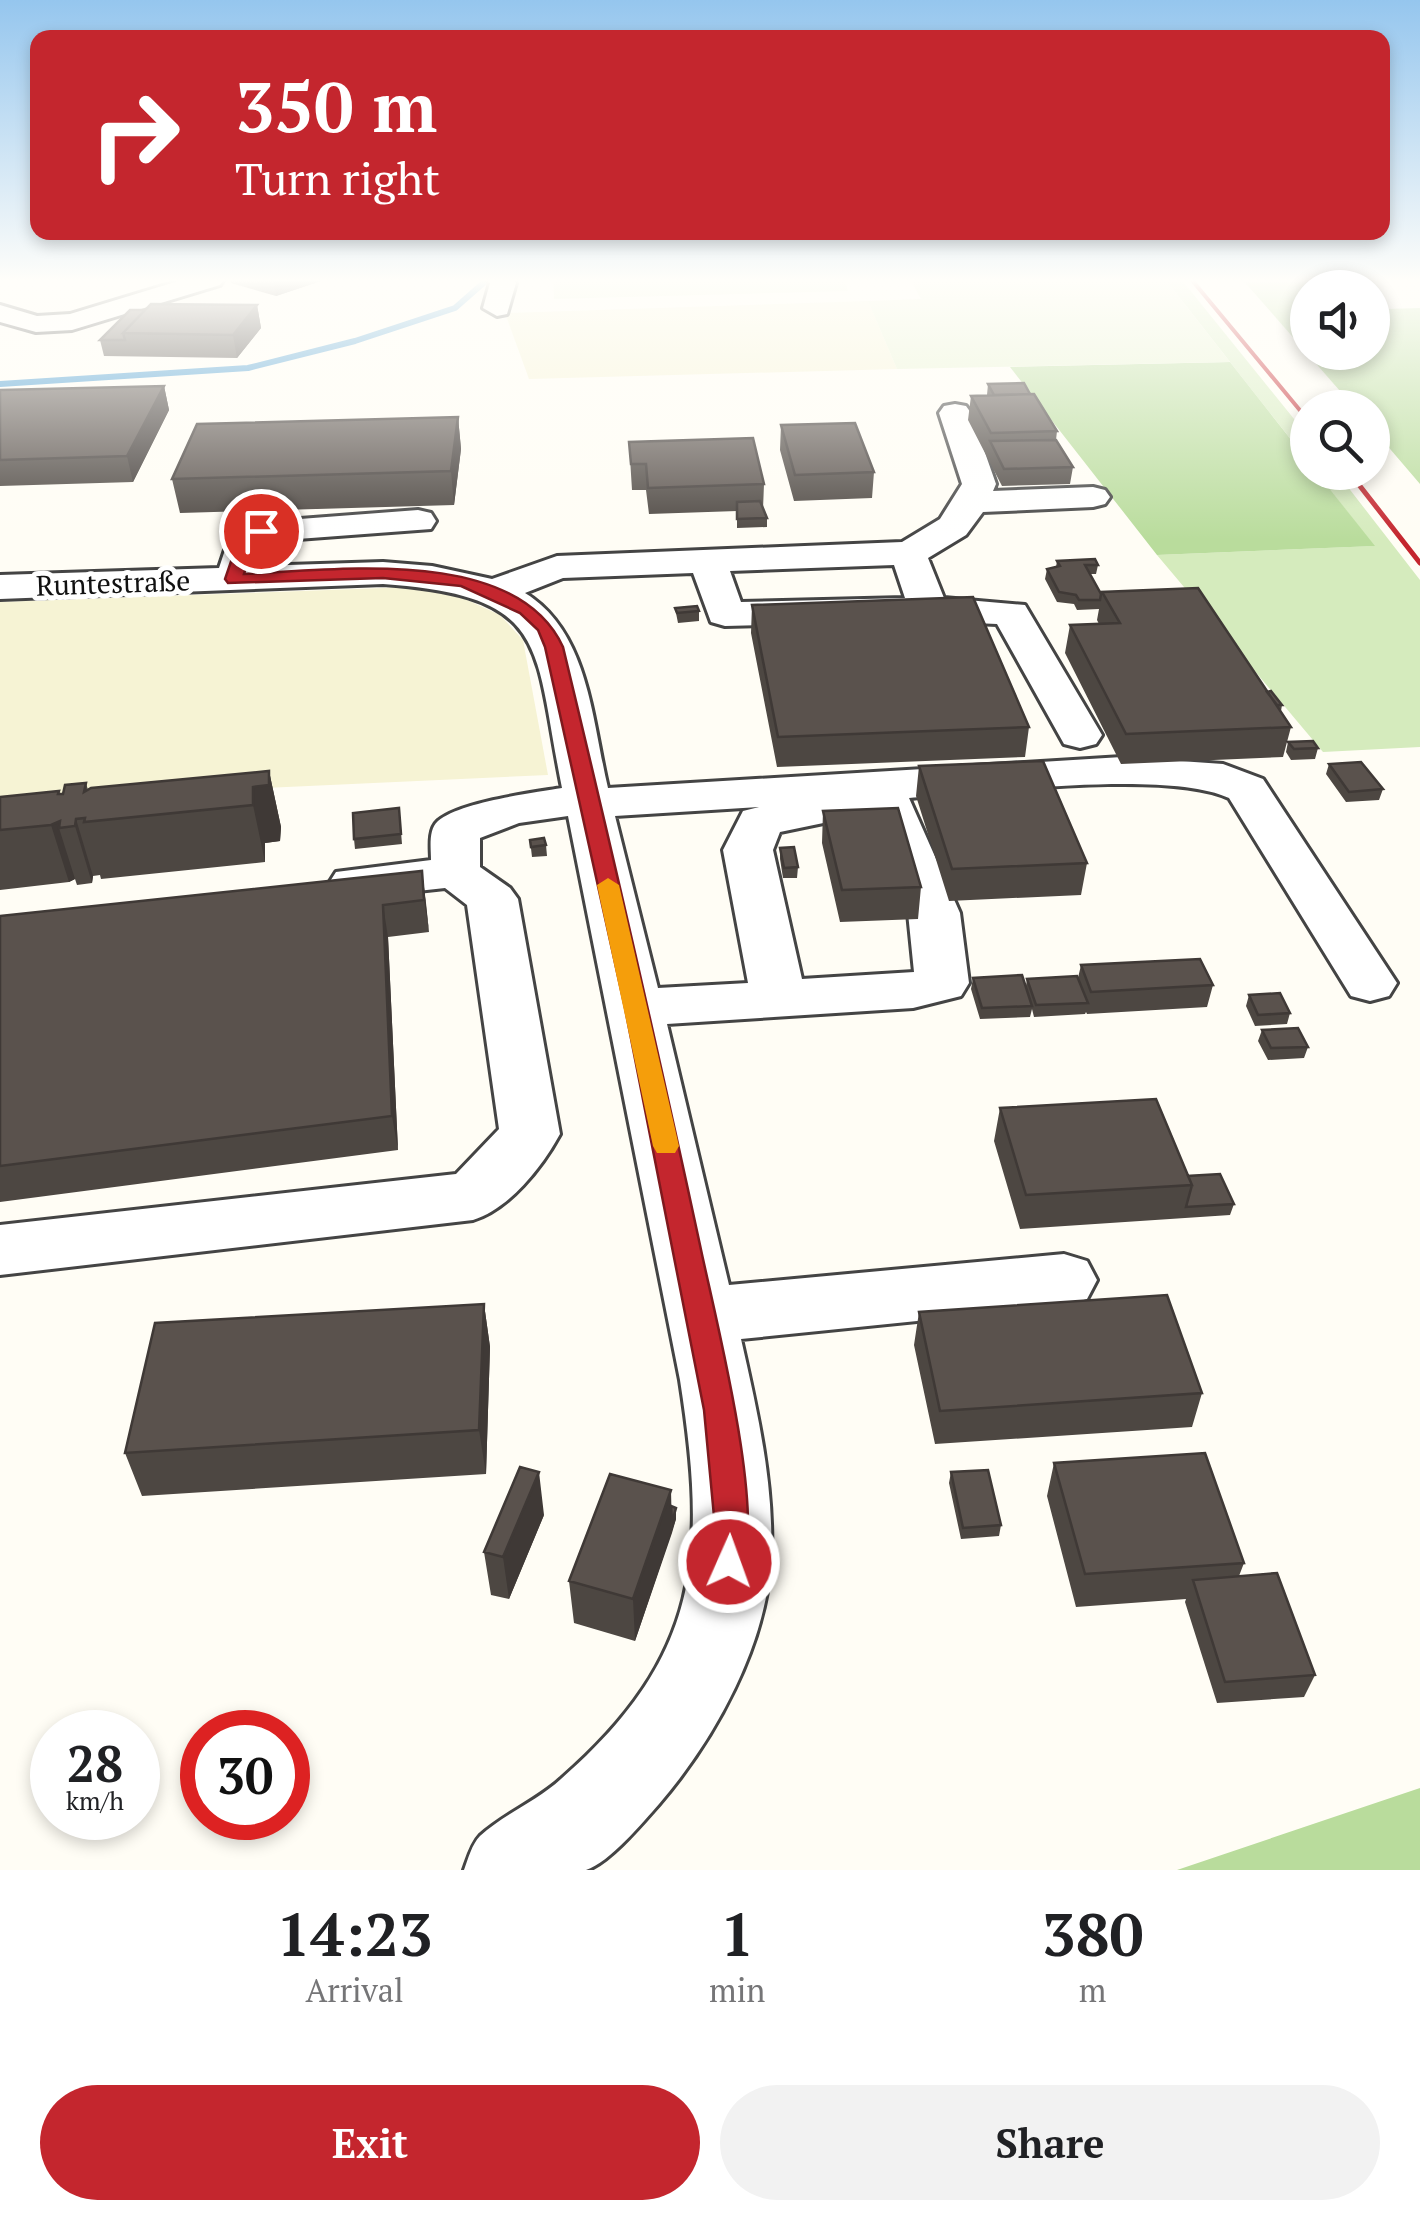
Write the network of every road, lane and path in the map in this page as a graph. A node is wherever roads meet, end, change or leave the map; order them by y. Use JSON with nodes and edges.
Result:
{"nodes":[{"id":1,"x":955,"y":413,"type":"dead end"},
{"id":2,"x":1093,"y":496,"type":"dead end"},
{"id":3,"x":972,"y":502,"type":"junction"},
{"id":4,"x":418,"y":520,"type":"dead end"},
{"id":5,"x":908,"y":553,"type":"junction"},
{"id":6,"x":708,"y":561,"type":"junction"},
{"id":7,"x":234,"y":579,"type":"junction"},
{"id":8,"x":0,"y":588,"type":"edge"},
{"id":9,"x":493,"y":592,"type":"junction"},
{"id":10,"x":929,"y":609,"type":"junction"},
{"id":11,"x":1080,"y":735,"type":"dead end"},
{"id":12,"x":588,"y":801,"type":"junction"},
{"id":13,"x":455,"y":872,"type":"junction"},
{"id":14,"x":317,"y":888,"type":"edge"},
{"id":15,"x":1370,"y":983,"type":"dead end"},
{"id":16,"x":780,"y":999,"type":"junction"},
{"id":17,"x":637,"y":1008,"type":"junction"},
{"id":18,"x":0,"y":1250,"type":"edge"},
{"id":19,"x":1064,"y":1280,"type":"dead end"},
{"id":20,"x":701,"y":1316,"type":"junction"},
{"id":21,"x":509,"y":1870,"type":"edge"}],
"edges":[{"from":1,"to":3,"type":"street"},
{"from":2,"to":3,"type":"street"},
{"from":3,"to":5,"type":"street"},
{"from":4,"to":7,"type":"street"},
{"from":5,"to":6,"type":"street"},
{"from":5,"to":10,"type":"street"},
{"from":6,"to":9,"type":"street"},
{"from":6,"to":10,"type":"street"},
{"from":7,"to":8,"type":"street","name":"Runtestraße"},
{"from":7,"to":9,"type":"street","name":"Runtestraße"},
{"from":9,"to":12,"type":"street","name":"Runtestraße"},
{"from":10,"to":11,"type":"street"},
{"from":12,"to":13,"type":"street"},
{"from":12,"to":15,"type":"street"},
{"from":12,"to":17,"type":"street","name":"Runtestraße"},
{"from":13,"to":14,"type":"street"},
{"from":13,"to":18,"type":"street"},
{"from":16,"to":16,"type":"street"},
{"from":16,"to":17,"type":"street"},
{"from":17,"to":20,"type":"street","name":"Runtestraße"},
{"from":19,"to":20,"type":"street"},
{"from":20,"to":21,"type":"street","name":"Runtestraße"}]}
